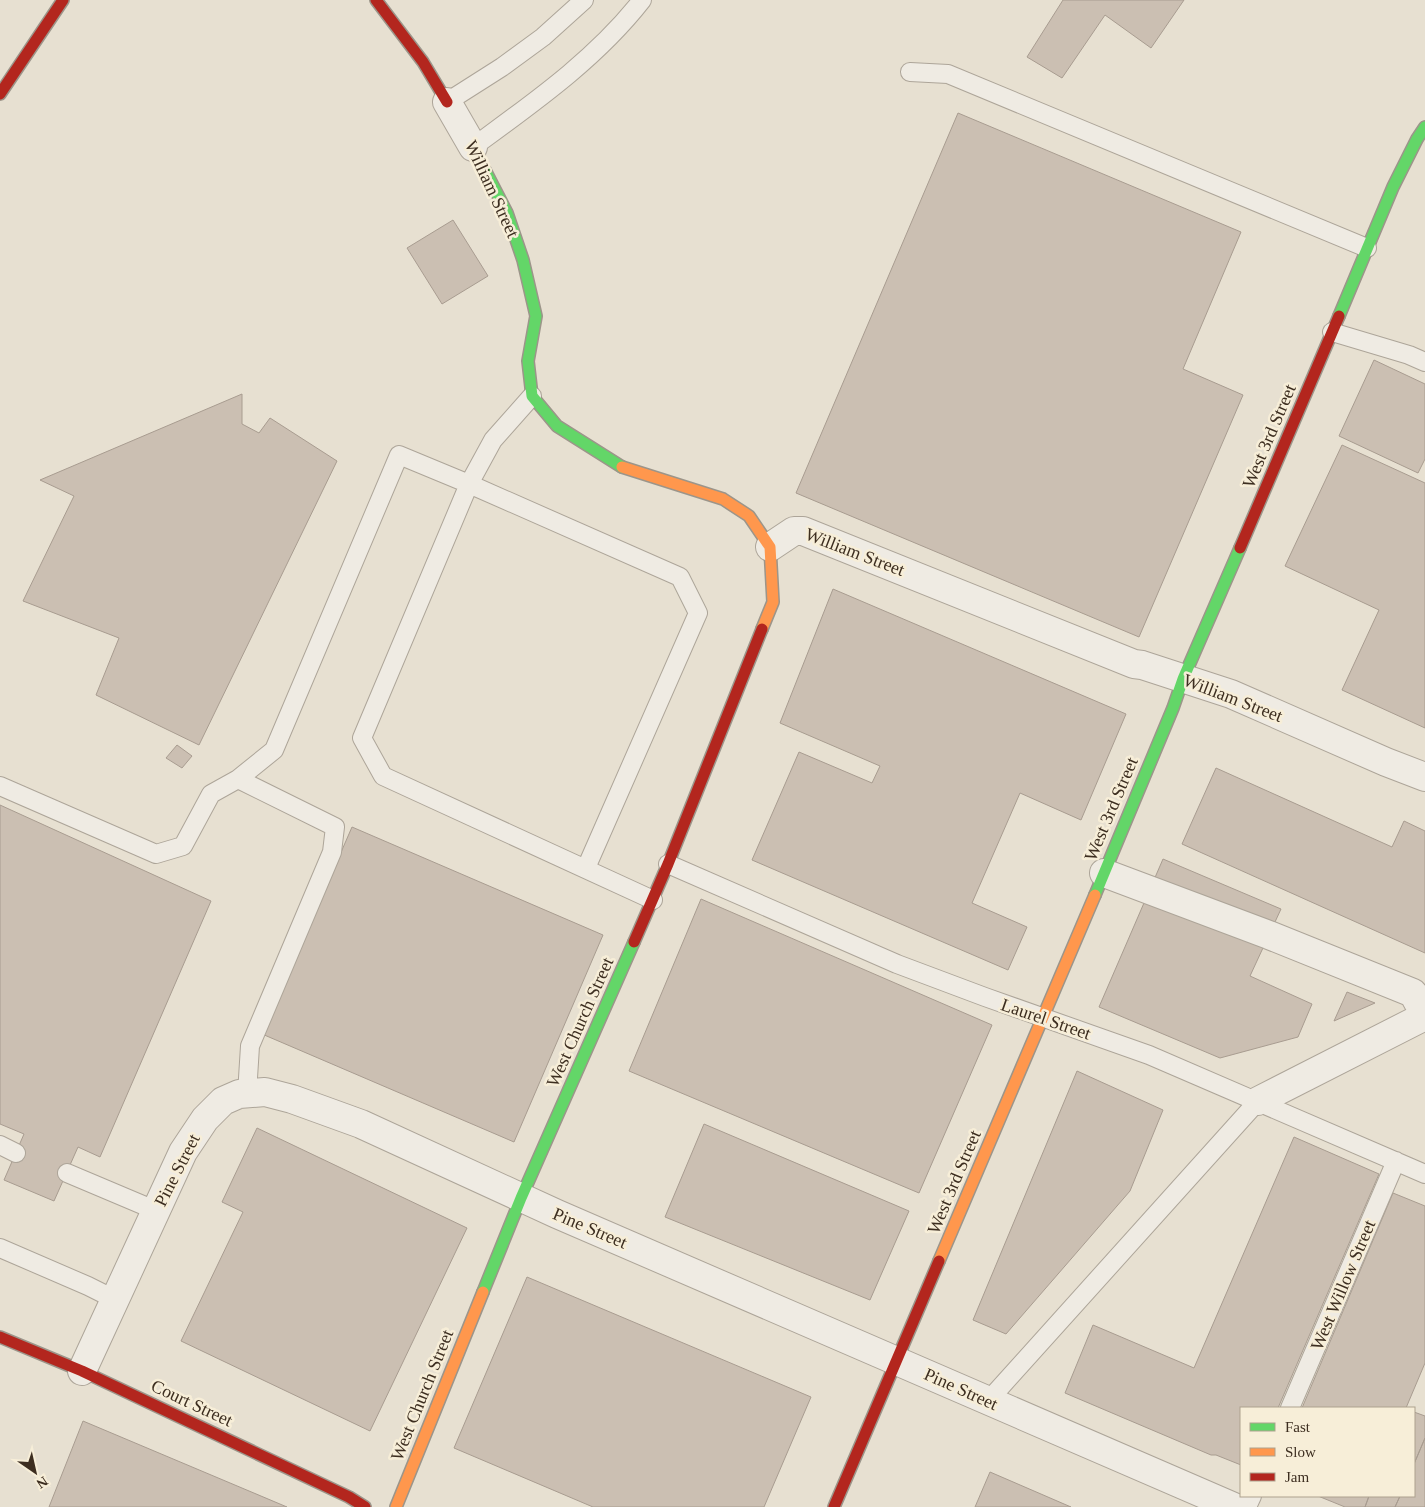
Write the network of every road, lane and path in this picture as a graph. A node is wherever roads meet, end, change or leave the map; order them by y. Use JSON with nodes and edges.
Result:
{"nodes":[{"id":1,"x":63,"y":0,"type":"edge"},
{"id":2,"x":376,"y":0,"type":"edge"},
{"id":3,"x":584,"y":0,"type":"edge"},
{"id":4,"x":642,"y":0,"type":"edge"},
{"id":5,"x":68,"y":13,"type":"dead end"},
{"id":6,"x":38,"y":39,"type":"junction"},
{"id":7,"x":910,"y":72,"type":"dead end"},
{"id":8,"x":0,"y":94,"type":"edge"},
{"id":9,"x":447,"y":102,"type":"junction"},
{"id":10,"x":1425,"y":127,"type":"edge"},
{"id":11,"x":473,"y":147,"type":"junction"},
{"id":12,"x":1367,"y":248,"type":"junction"},
{"id":13,"x":1332,"y":332,"type":"junction"},
{"id":14,"x":1425,"y":362,"type":"edge"},
{"id":15,"x":532,"y":396,"type":"junction"},
{"id":16,"x":469,"y":484,"type":"junction"},
{"id":17,"x":770,"y":547,"type":"junction"},
{"id":18,"x":1183,"y":679,"type":"junction"},
{"id":19,"x":1425,"y":777,"type":"edge"},
{"id":20,"x":238,"y":779,"type":"junction"},
{"id":21,"x":0,"y":786,"type":"edge"},
{"id":22,"x":668,"y":864,"type":"junction"},
{"id":23,"x":586,"y":868,"type":"junction"},
{"id":24,"x":1104,"y":873,"type":"junction"},
{"id":25,"x":652,"y":900,"type":"junction"},
{"id":26,"x":1425,"y":1015,"type":"edge"},
{"id":27,"x":1044,"y":1018,"type":"junction"},
{"id":28,"x":247,"y":1094,"type":"junction"},
{"id":29,"x":1258,"y":1101,"type":"junction"},
{"id":30,"x":1396,"y":1161,"type":"junction"},
{"id":31,"x":66,"y":1173,"type":"dead end"},
{"id":32,"x":1425,"y":1174,"type":"edge"},
{"id":33,"x":521,"y":1198,"type":"junction"},
{"id":34,"x":157,"y":1211,"type":"junction"},
{"id":35,"x":0,"y":1248,"type":"edge"},
{"id":36,"x":116,"y":1300,"type":"junction"},
{"id":37,"x":0,"y":1337,"type":"edge"},
{"id":38,"x":896,"y":1361,"type":"junction"},
{"id":39,"x":82,"y":1371,"type":"junction"},
{"id":40,"x":988,"y":1401,"type":"junction"},
{"id":41,"x":1290,"y":1407,"type":"edge"},
{"id":42,"x":365,"y":1507,"type":"edge"},
{"id":43,"x":396,"y":1507,"type":"edge"},
{"id":44,"x":834,"y":1507,"type":"edge"},
{"id":45,"x":1234,"y":1507,"type":"edge"}],
"edges":[{"from":1,"to":6,"type":"street"},
{"from":2,"to":9,"type":"street","name":"William Street"},
{"from":3,"to":9,"type":"lane"},
{"from":4,"to":11,"type":"lane"},
{"from":5,"to":6,"type":"street"},
{"from":6,"to":8,"type":"street"},
{"from":7,"to":12,"type":"lane"},
{"from":9,"to":11,"type":"street","name":"William Street"},
{"from":10,"to":12,"type":"street","name":"West 3rd Street"},
{"from":11,"to":15,"type":"street","name":"William Street"},
{"from":12,"to":13,"type":"street","name":"West 3rd Street"},
{"from":13,"to":14,"type":"lane"},
{"from":13,"to":18,"type":"street","name":"West 3rd Street"},
{"from":15,"to":16,"type":"lane"},
{"from":15,"to":17,"type":"street"},
{"from":16,"to":20,"type":"lane"},
{"from":16,"to":23,"type":"lane"},
{"from":16,"to":23,"type":"lane"},
{"from":17,"to":18,"type":"street","name":"William Street"},
{"from":17,"to":22,"type":"street","name":"West Church Street"},
{"from":18,"to":19,"type":"street","name":"William Street"},
{"from":18,"to":24,"type":"street","name":"West 3rd Street"},
{"from":20,"to":21,"type":"lane"},
{"from":20,"to":28,"type":"lane"},
{"from":22,"to":25,"type":"street","name":"West Church Street"},
{"from":22,"to":27,"type":"lane","name":"Laurel Street"},
{"from":23,"to":25,"type":"lane"},
{"from":24,"to":26,"type":"street"},
{"from":24,"to":27,"type":"street","name":"West 3rd Street"},
{"from":25,"to":33,"type":"street","name":"West Church Street"},
{"from":26,"to":29,"type":"street"},
{"from":27,"to":29,"type":"lane","name":"Laurel Street"},
{"from":27,"to":38,"type":"street","name":"West 3rd Street"},
{"from":28,"to":33,"type":"street","name":"Pine Street"},
{"from":28,"to":34,"type":"street","name":"Pine Street"},
{"from":29,"to":30,"type":"lane","name":"Laurel Street"},
{"from":29,"to":40,"type":"lane"},
{"from":30,"to":32,"type":"lane","name":"Laurel Street"},
{"from":30,"to":41,"type":"lane","name":"West Willow Street"},
{"from":31,"to":34,"type":"lane"},
{"from":33,"to":38,"type":"street","name":"Pine Street"},
{"from":33,"to":43,"type":"street","name":"West Church Street"},
{"from":34,"to":36,"type":"street","name":"Pine Street"},
{"from":35,"to":36,"type":"lane"},
{"from":36,"to":39,"type":"street","name":"Pine Street"},
{"from":37,"to":39,"type":"street","name":"Court Street"},
{"from":38,"to":40,"type":"street","name":"Pine Street"},
{"from":38,"to":44,"type":"street","name":"West 3rd Street"},
{"from":39,"to":42,"type":"street","name":"Court Street"},
{"from":40,"to":45,"type":"street","name":"Pine Street"}]}
